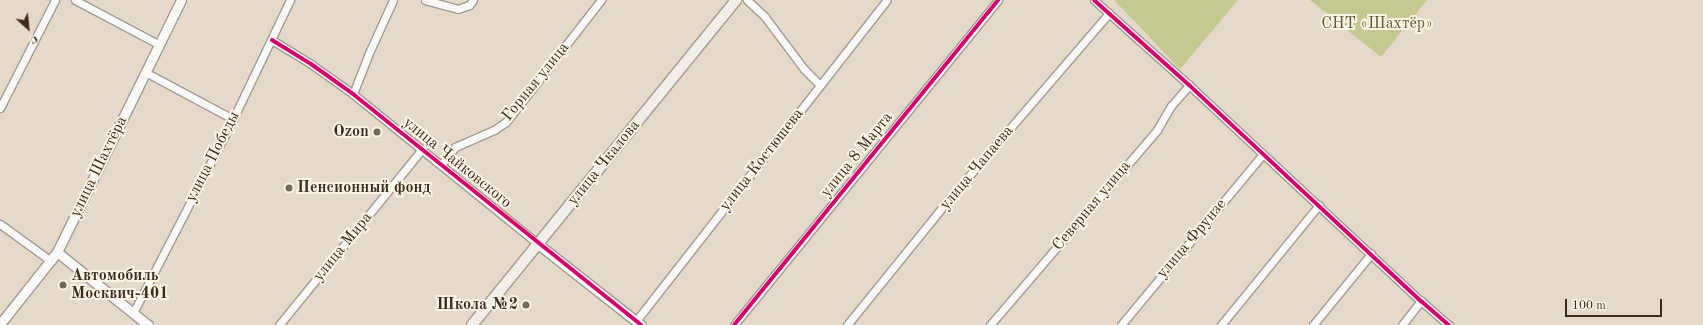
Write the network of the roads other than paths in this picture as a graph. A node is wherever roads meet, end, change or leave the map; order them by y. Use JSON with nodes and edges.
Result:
{"nodes":[{"id":1,"x":55,"y":0,"type":"edge"},
{"id":2,"x":74,"y":0,"type":"edge"},
{"id":3,"x":181,"y":0,"type":"edge"},
{"id":4,"x":290,"y":0,"type":"edge"},
{"id":5,"x":393,"y":0,"type":"edge"},
{"id":6,"x":425,"y":0,"type":"edge"},
{"id":7,"x":473,"y":0,"type":"edge"},
{"id":8,"x":600,"y":0,"type":"edge"},
{"id":9,"x":736,"y":0,"type":"edge"},
{"id":10,"x":747,"y":0,"type":"edge"},
{"id":11,"x":887,"y":0,"type":"edge"},
{"id":12,"x":998,"y":0,"type":"edge"},
{"id":13,"x":1094,"y":0,"type":"edge"},
{"id":14,"x":1109,"y":13,"type":"junction"},
{"id":15,"x":272,"y":40,"type":"junction"},
{"id":16,"x":158,"y":44,"type":"junction"},
{"id":17,"x":145,"y":72,"type":"junction"},
{"id":18,"x":820,"y":85,"type":"junction"},
{"id":19,"x":1189,"y":85,"type":"junction"},
{"id":20,"x":353,"y":94,"type":"junction"},
{"id":21,"x":0,"y":108,"type":"edge"},
{"id":22,"x":233,"y":119,"type":"junction"},
{"id":23,"x":421,"y":150,"type":"junction"},
{"id":24,"x":1263,"y":154,"type":"junction"},
{"id":25,"x":441,"y":165,"type":"junction"},
{"id":26,"x":1319,"y":205,"type":"junction"},
{"id":27,"x":0,"y":224,"type":"edge"},
{"id":28,"x":538,"y":244,"type":"junction"},
{"id":29,"x":57,"y":252,"type":"junction"},
{"id":30,"x":1371,"y":254,"type":"junction"},
{"id":31,"x":50,"y":261,"type":"junction"},
{"id":32,"x":1421,"y":301,"type":"junction"},
{"id":33,"x":133,"y":313,"type":"junction"},
{"id":34,"x":638,"y":323,"type":"edge"},
{"id":35,"x":0,"y":324,"type":"edge"},
{"id":36,"x":148,"y":325,"type":"edge"},
{"id":37,"x":279,"y":325,"type":"edge"},
{"id":38,"x":472,"y":325,"type":"edge"},
{"id":39,"x":734,"y":325,"type":"edge"},
{"id":40,"x":847,"y":325,"type":"edge"},
{"id":41,"x":990,"y":325,"type":"edge"},
{"id":42,"x":1121,"y":325,"type":"edge"},
{"id":43,"x":1221,"y":325,"type":"edge"},
{"id":44,"x":1313,"y":325,"type":"edge"},
{"id":45,"x":1402,"y":325,"type":"edge"},
{"id":46,"x":1449,"y":325,"type":"edge"}],
"edges":[{"from":1,"to":21,"type":"street"},
{"from":2,"to":16,"type":"street"},
{"from":3,"to":16,"type":"street","name":"улица Шахтёра"},
{"from":4,"to":15,"type":"street","name":"улица Победы"},
{"from":5,"to":20,"type":"street"},
{"from":6,"to":7,"type":"street"},
{"from":8,"to":25,"type":"street","name":"Горная улица"},
{"from":9,"to":28,"type":"main road","name":"улица Чкалова"},
{"from":10,"to":18,"type":"street"},
{"from":11,"to":18,"type":"street","name":"улица Костюшева"},
{"from":12,"to":39,"type":"street","name":"улица 8 Марта"},
{"from":13,"to":14,"type":"street"},
{"from":14,"to":19,"type":"street"},
{"from":14,"to":40,"type":"street","name":"улица Чапаева"},
{"from":15,"to":20,"type":"street","name":"улица Чайковского"},
{"from":15,"to":22,"type":"street","name":"улица Победы"},
{"from":16,"to":17,"type":"street","name":"улица Шахтёра"},
{"from":17,"to":22,"type":"street"},
{"from":17,"to":29,"type":"street","name":"улица Шахтёра"},
{"from":18,"to":34,"type":"street","name":"улица Костюшева"},
{"from":19,"to":24,"type":"street"},
{"from":19,"to":41,"type":"street","name":"Северная улица"},
{"from":20,"to":23,"type":"street","name":"улица Чайковского"},
{"from":22,"to":33,"type":"street","name":"улица Победы"},
{"from":23,"to":25,"type":"street","name":"улица Чайковского"},
{"from":23,"to":37,"type":"street","name":"улица Мира"},
{"from":24,"to":26,"type":"street"},
{"from":24,"to":42,"type":"street","name":"улица Фрунзе"},
{"from":25,"to":28,"type":"street","name":"улица Чайковского"},
{"from":26,"to":30,"type":"street"},
{"from":26,"to":43,"type":"street"},
{"from":27,"to":31,"type":"street"},
{"from":28,"to":34,"type":"street","name":"улица Чайковского"},
{"from":28,"to":38,"type":"main road","name":"улица Чкалова"},
{"from":29,"to":31,"type":"street","name":"улица Шахтёра"},
{"from":29,"to":33,"type":"street"},
{"from":30,"to":32,"type":"street"},
{"from":30,"to":44,"type":"street"},
{"from":31,"to":35,"type":"street","name":"улица Шахтёра"},
{"from":32,"to":45,"type":"street"},
{"from":32,"to":46,"type":"street"},
{"from":33,"to":36,"type":"street"}]}
